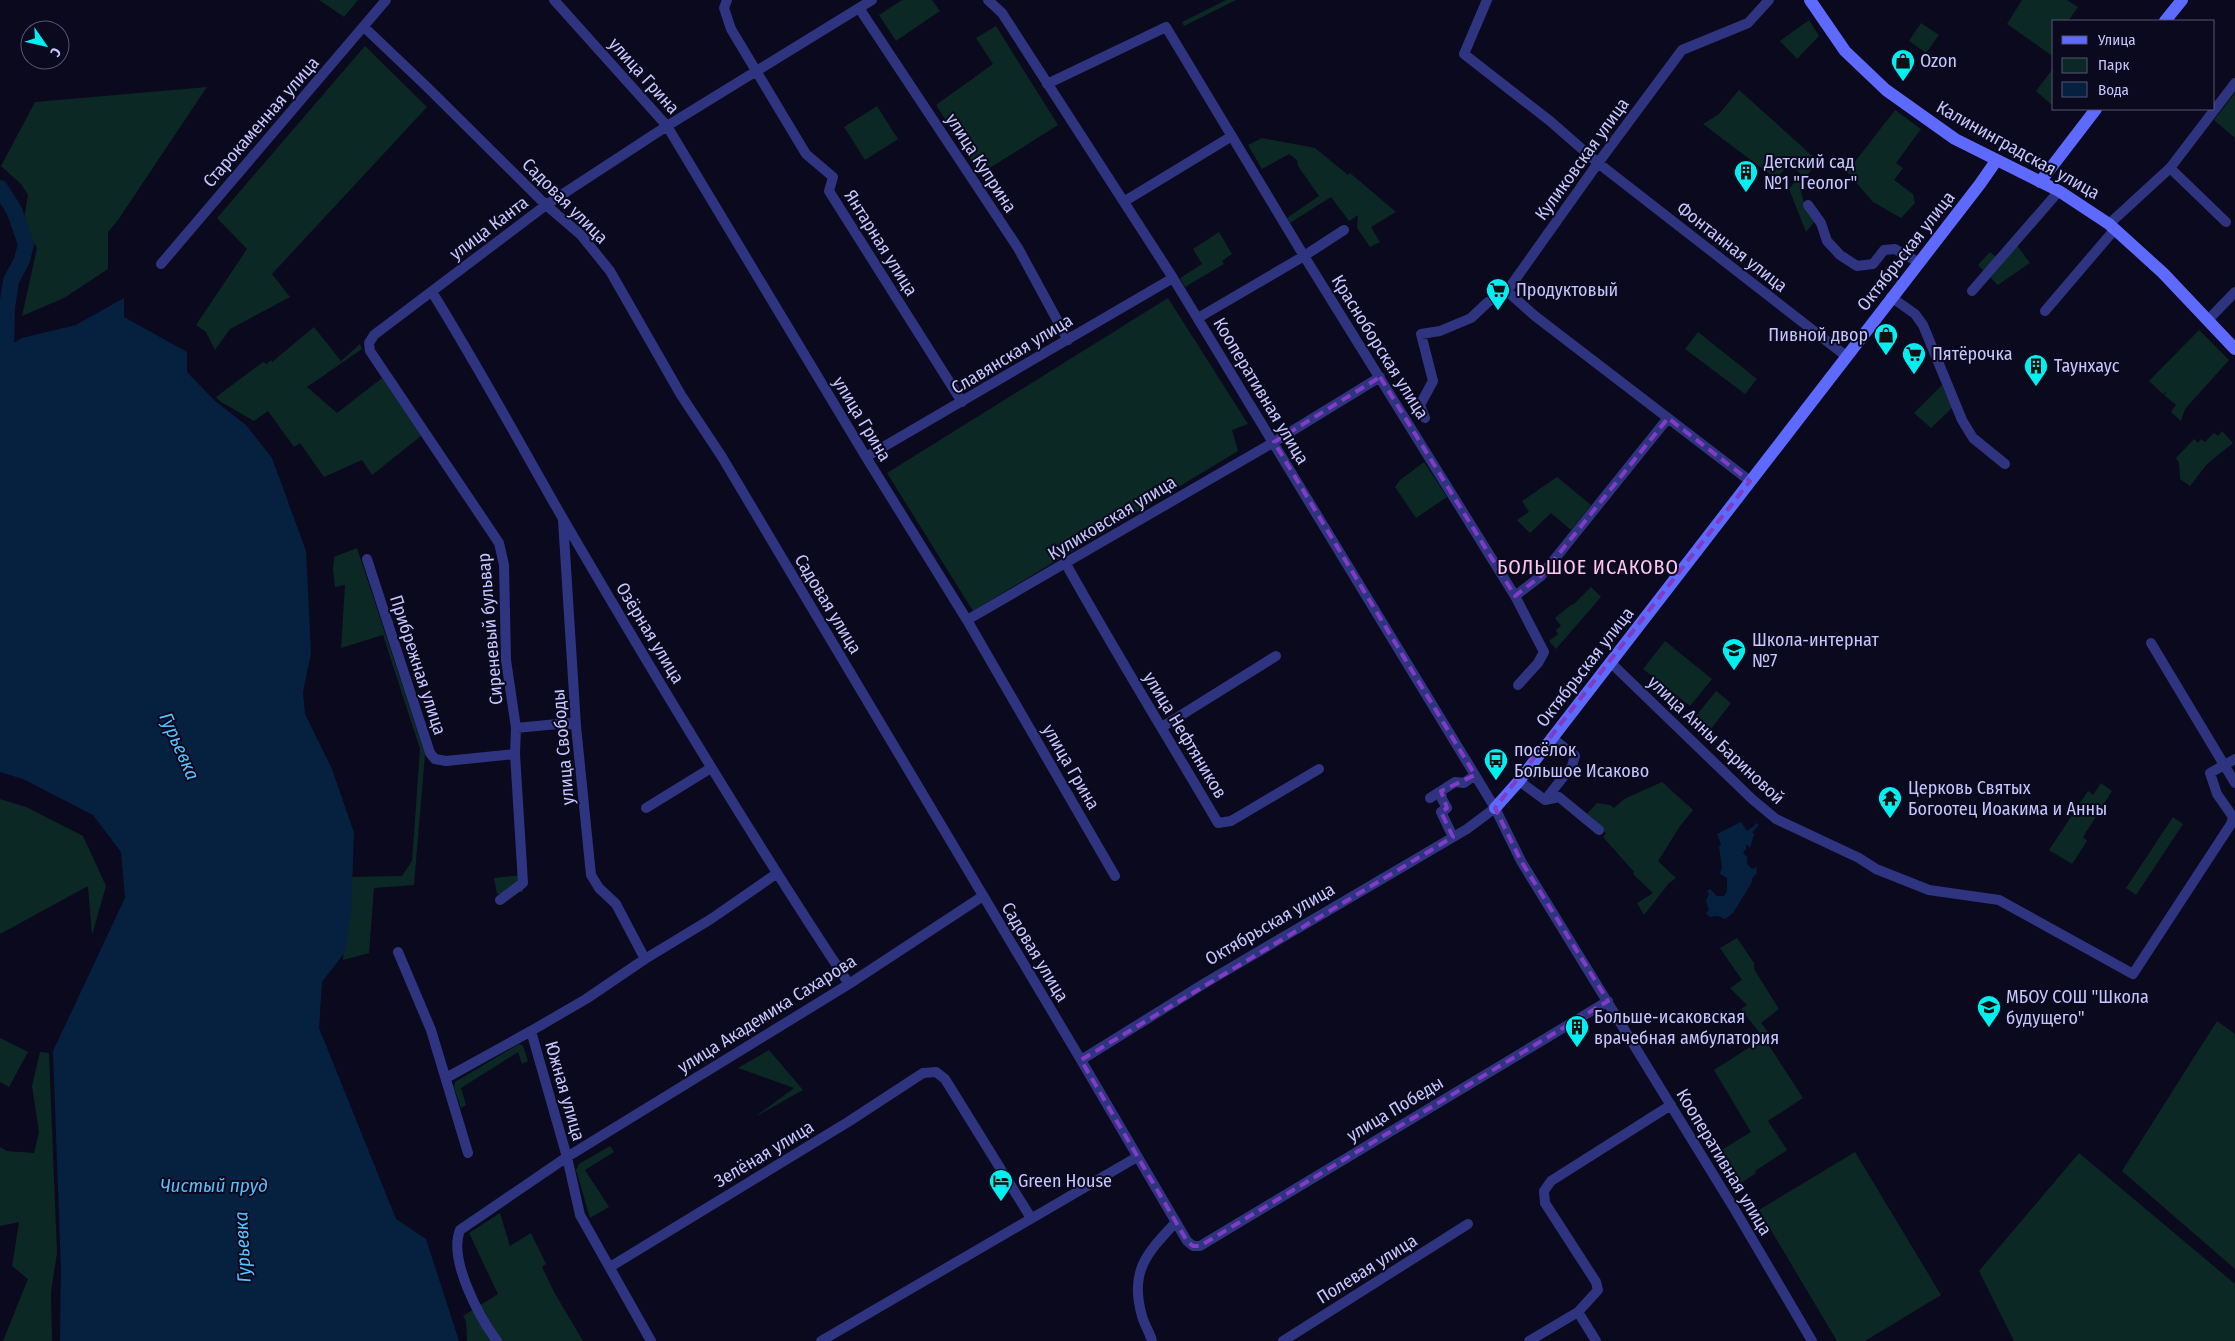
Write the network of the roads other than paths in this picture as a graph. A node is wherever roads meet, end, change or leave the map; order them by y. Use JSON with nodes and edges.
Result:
{"nodes":[{"id":1,"x":386,"y":0,"type":"edge"},
{"id":2,"x":554,"y":0,"type":"edge"},
{"id":3,"x":727,"y":0,"type":"edge"},
{"id":4,"x":872,"y":0,"type":"edge"},
{"id":5,"x":988,"y":0,"type":"edge"},
{"id":6,"x":1487,"y":0,"type":"edge"},
{"id":7,"x":1769,"y":0,"type":"edge"},
{"id":8,"x":1810,"y":0,"type":"edge"},
{"id":9,"x":2182,"y":0,"type":"edge"},
{"id":10,"x":859,"y":8,"type":"junction"},
{"id":11,"x":2166,"y":20,"type":"edge"},
{"id":12,"x":364,"y":27,"type":"junction"},
{"id":13,"x":755,"y":71,"type":"junction"},
{"id":14,"x":2235,"y":83,"type":"edge"},
{"id":15,"x":1047,"y":84,"type":"junction"},
{"id":16,"x":2215,"y":109,"type":"edge"},
{"id":17,"x":2095,"y":110,"type":"edge"},
{"id":18,"x":2214,"y":110,"type":"edge"},
{"id":19,"x":667,"y":126,"type":"junction"},
{"id":20,"x":1232,"y":136,"type":"junction"},
{"id":21,"x":1996,"y":161,"type":"junction"},
{"id":22,"x":1598,"y":163,"type":"junction"},
{"id":23,"x":2055,"y":163,"type":"junction"},
{"id":24,"x":2170,"y":168,"type":"junction"},
{"id":25,"x":2040,"y":182,"type":"junction"},
{"id":26,"x":2059,"y":191,"type":"junction"},
{"id":27,"x":2073,"y":198,"type":"junction"},
{"id":28,"x":1124,"y":201,"type":"junction"},
{"id":29,"x":546,"y":205,"type":"junction"},
{"id":30,"x":1808,"y":205,"type":"dead end"},
{"id":31,"x":2226,"y":222,"type":"dead end"},
{"id":32,"x":2112,"y":226,"type":"junction"},
{"id":33,"x":1344,"y":230,"type":"dead end"},
{"id":34,"x":1304,"y":256,"type":"junction"},
{"id":35,"x":1918,"y":262,"type":"junction"},
{"id":36,"x":161,"y":264,"type":"dead end"},
{"id":37,"x":1173,"y":278,"type":"junction"},
{"id":38,"x":1507,"y":291,"type":"junction"},
{"id":39,"x":1972,"y":291,"type":"dead end"},
{"id":40,"x":432,"y":292,"type":"junction"},
{"id":41,"x":2235,"y":292,"type":"edge"},
{"id":42,"x":1891,"y":297,"type":"junction"},
{"id":43,"x":2045,"y":311,"type":"dead end"},
{"id":44,"x":1198,"y":318,"type":"junction"},
{"id":45,"x":2208,"y":320,"type":"junction"},
{"id":46,"x":1068,"y":340,"type":"junction"},
{"id":47,"x":2235,"y":349,"type":"edge"},
{"id":48,"x":370,"y":351,"type":"joint"},
{"id":49,"x":1846,"y":356,"type":"junction"},
{"id":50,"x":1380,"y":378,"type":"junction"},
{"id":51,"x":962,"y":402,"type":"junction"},
{"id":52,"x":1425,"y":418,"type":"dead end"},
{"id":53,"x":1668,"y":418,"type":"junction"},
{"id":54,"x":1274,"y":442,"type":"junction"},
{"id":55,"x":866,"y":457,"type":"junction"},
{"id":56,"x":2005,"y":464,"type":"dead end"},
{"id":57,"x":1750,"y":481,"type":"junction"},
{"id":58,"x":562,"y":517,"type":"junction"},
{"id":59,"x":367,"y":559,"type":"dead end"},
{"id":60,"x":1066,"y":564,"type":"junction"},
{"id":61,"x":1515,"y":596,"type":"junction"},
{"id":62,"x":967,"y":620,"type":"junction"},
{"id":63,"x":2150,"y":643,"type":"dead end"},
{"id":64,"x":1276,"y":656,"type":"dead end"},
{"id":65,"x":1610,"y":662,"type":"junction"},
{"id":66,"x":1518,"y":685,"type":"dead end"},
{"id":67,"x":576,"y":726,"type":"junction"},
{"id":68,"x":1162,"y":727,"type":"junction"},
{"id":69,"x":516,"y":728,"type":"junction"},
{"id":70,"x":1552,"y":738,"type":"junction"},
{"id":71,"x":515,"y":754,"type":"junction"},
{"id":72,"x":2235,"y":759,"type":"edge"},
{"id":73,"x":2224,"y":765,"type":"junction"},
{"id":74,"x":711,"y":768,"type":"junction"},
{"id":75,"x":1319,"y":769,"type":"dead end"},
{"id":76,"x":1474,"y":775,"type":"junction"},
{"id":77,"x":1519,"y":781,"type":"junction"},
{"id":78,"x":2235,"y":783,"type":"edge"},
{"id":79,"x":1441,"y":791,"type":"junction"},
{"id":80,"x":1430,"y":798,"type":"dead end"},
{"id":81,"x":1546,"y":800,"type":"junction"},
{"id":82,"x":646,"y":808,"type":"dead end"},
{"id":83,"x":1495,"y":808,"type":"junction"},
{"id":84,"x":1599,"y":830,"type":"dead end"},
{"id":85,"x":1453,"y":837,"type":"junction"},
{"id":86,"x":776,"y":874,"type":"junction"},
{"id":87,"x":1115,"y":876,"type":"dead end"},
{"id":88,"x":982,"y":896,"type":"junction"},
{"id":89,"x":500,"y":900,"type":"dead end"},
{"id":90,"x":398,"y":952,"type":"dead end"},
{"id":91,"x":645,"y":959,"type":"junction"},
{"id":92,"x":849,"y":984,"type":"junction"},
{"id":93,"x":1608,"y":1001,"type":"junction"},
{"id":94,"x":532,"y":1031,"type":"junction"},
{"id":95,"x":1081,"y":1060,"type":"junction"},
{"id":96,"x":446,"y":1078,"type":"junction"},
{"id":97,"x":1671,"y":1105,"type":"junction"},
{"id":98,"x":468,"y":1153,"type":"dead end"},
{"id":99,"x":567,"y":1157,"type":"junction"},
{"id":100,"x":1137,"y":1157,"type":"junction"},
{"id":101,"x":1031,"y":1218,"type":"junction"},
{"id":102,"x":1176,"y":1222,"type":"junction"},
{"id":103,"x":1468,"y":1224,"type":"dead end"},
{"id":104,"x":1200,"y":1246,"type":"joint"},
{"id":105,"x":610,"y":1267,"type":"junction"},
{"id":106,"x":1578,"y":1312,"type":"junction"},
{"id":107,"x":497,"y":1341,"type":"edge"},
{"id":108,"x":651,"y":1341,"type":"edge"},
{"id":109,"x":821,"y":1341,"type":"edge"},
{"id":110,"x":1152,"y":1341,"type":"edge"},
{"id":111,"x":1283,"y":1341,"type":"edge"},
{"id":112,"x":1529,"y":1341,"type":"edge"},
{"id":113,"x":1596,"y":1341,"type":"edge"},
{"id":114,"x":1812,"y":1341,"type":"edge"}],
"edges":[{"from":1,"to":12,"type":"street","name":"Старокаменная улица"},
{"from":2,"to":19,"type":"street","name":"улица Грина"},
{"from":3,"to":13,"type":"street","name":"Янтарная улица"},
{"from":4,"to":10,"type":"street","name":"улица Канта"},
{"from":5,"to":15,"type":"street","name":"Кооперативная улица"},
{"from":6,"to":22,"type":"street","name":"Фонтанная улица"},
{"from":7,"to":22,"type":"street","name":"Куликовская улица"},
{"from":8,"to":21,"type":"street","name":"Калининградская улица"},
{"from":9,"to":11,"type":"street"},
{"from":10,"to":13,"type":"street","name":"улица Канта"},
{"from":10,"to":46,"type":"street","name":"улица Куприна"},
{"from":12,"to":29,"type":"street","name":"Садовая улица"},
{"from":12,"to":36,"type":"street","name":"Старокаменная улица"},
{"from":13,"to":19,"type":"street","name":"улица Канта"},
{"from":13,"to":51,"type":"street","name":"Янтарная улица"},
{"from":14,"to":16,"type":"street"},
{"from":15,"to":20,"type":"street","name":"Красноборская улица"},
{"from":15,"to":28,"type":"street","name":"Кооперативная улица"},
{"from":17,"to":23,"type":"street"},
{"from":18,"to":24,"type":"street"},
{"from":19,"to":29,"type":"street","name":"улица Канта"},
{"from":19,"to":55,"type":"street","name":"улица Грина"},
{"from":20,"to":28,"type":"street"},
{"from":20,"to":34,"type":"street","name":"Красноборская улица"},
{"from":21,"to":25,"type":"street","name":"Калининградская улица"},
{"from":21,"to":35,"type":"street","name":"Октябрьская улица"},
{"from":22,"to":38,"type":"street","name":"Куликовская улица"},
{"from":22,"to":49,"type":"street","name":"Фонтанная улица"},
{"from":23,"to":25,"type":"street"},
{"from":23,"to":27,"type":"street"},
{"from":24,"to":31,"type":"street"},
{"from":24,"to":32,"type":"street"},
{"from":25,"to":26,"type":"street","name":"Калининградская улица"},
{"from":26,"to":27,"type":"street","name":"Калининградская улица"},
{"from":26,"to":39,"type":"street"},
{"from":27,"to":32,"type":"street","name":"Калининградская улица"},
{"from":28,"to":37,"type":"street","name":"Кооперативная улица"},
{"from":29,"to":40,"type":"street","name":"улица Канта"},
{"from":29,"to":88,"type":"street","name":"Садовая улица"},
{"from":30,"to":35,"type":"street"},
{"from":32,"to":43,"type":"street"},
{"from":32,"to":45,"type":"street","name":"Калининградская улица"},
{"from":33,"to":34,"type":"street"},
{"from":34,"to":44,"type":"street"},
{"from":34,"to":50,"type":"street","name":"Красноборская улица"},
{"from":35,"to":42,"type":"street","name":"Октябрьская улица"},
{"from":37,"to":44,"type":"street","name":"Кооперативная улица"},
{"from":37,"to":46,"type":"street","name":"Славянская улица"},
{"from":38,"to":52,"type":"street","name":"Куликовская улица"},
{"from":38,"to":53,"type":"street"},
{"from":40,"to":48,"type":"street","name":"улица Канта"},
{"from":40,"to":58,"type":"street","name":"Озёрная улица"},
{"from":41,"to":45,"type":"street"},
{"from":42,"to":49,"type":"street","name":"Октябрьская улица"},
{"from":42,"to":56,"type":"street"},
{"from":44,"to":54,"type":"street","name":"Кооперативная улица"},
{"from":45,"to":47,"type":"street","name":"Калининградская улица"},
{"from":46,"to":51,"type":"street","name":"Славянская улица"},
{"from":48,"to":69,"type":"street","name":"Сиреневый бульвар"},
{"from":49,"to":57,"type":"street","name":"Октябрьская улица"},
{"from":50,"to":54,"type":"street","name":"Куликовская улица"},
{"from":50,"to":61,"type":"street","name":"Красноборская улица"},
{"from":51,"to":55,"type":"street","name":"Славянская улица"},
{"from":53,"to":57,"type":"street"},
{"from":53,"to":61,"type":"street"},
{"from":54,"to":60,"type":"street","name":"Куликовская улица"},
{"from":54,"to":76,"type":"street","name":"Кооперативная улица"},
{"from":55,"to":62,"type":"street","name":"улица Грина"},
{"from":57,"to":65,"type":"street","name":"Октябрьская улица"},
{"from":58,"to":67,"type":"street","name":"улица Свободы"},
{"from":58,"to":74,"type":"street","name":"Озёрная улица"},
{"from":59,"to":71,"type":"street","name":"Прибрежная улица"},
{"from":60,"to":62,"type":"street","name":"Куликовская улица"},
{"from":60,"to":68,"type":"street","name":"улица Нефтяников"},
{"from":61,"to":66,"type":"street","name":"Красноборская улица"},
{"from":62,"to":87,"type":"street","name":"улица Грина"},
{"from":63,"to":73,"type":"street"},
{"from":64,"to":68,"type":"street"},
{"from":65,"to":70,"type":"street","name":"Октябрьская улица"},
{"from":65,"to":73,"type":"street","name":"улица Анны Бариновой"},
{"from":67,"to":69,"type":"street"},
{"from":67,"to":91,"type":"street","name":"улица Свободы"},
{"from":68,"to":75,"type":"street","name":"улица Нефтяников"},
{"from":69,"to":71,"type":"street","name":"Сиреневый бульвар"},
{"from":70,"to":77,"type":"street","name":"Октябрьская улица"},
{"from":70,"to":81,"type":"street"},
{"from":71,"to":89,"type":"street","name":"Сиреневый бульвар"},
{"from":72,"to":73,"type":"street"},
{"from":73,"to":78,"type":"street"},
{"from":74,"to":82,"type":"street"},
{"from":74,"to":86,"type":"street","name":"Озёрная улица"},
{"from":76,"to":79,"type":"street"},
{"from":76,"to":83,"type":"street","name":"Кооперативная улица"},
{"from":77,"to":81,"type":"street"},
{"from":77,"to":83,"type":"street","name":"Октябрьская улица"},
{"from":79,"to":80,"type":"street"},
{"from":79,"to":85,"type":"street"},
{"from":81,"to":84,"type":"street"},
{"from":83,"to":85,"type":"street","name":"Октябрьская улица"},
{"from":83,"to":93,"type":"street","name":"Кооперативная улица"},
{"from":85,"to":95,"type":"street","name":"Октябрьская улица"},
{"from":86,"to":91,"type":"street","name":"Южная улица"},
{"from":86,"to":92,"type":"street","name":"Озёрная улица"},
{"from":88,"to":92,"type":"street","name":"улица Академика Сахарова"},
{"from":88,"to":95,"type":"street","name":"Садовая улица"},
{"from":90,"to":96,"type":"street"},
{"from":91,"to":94,"type":"street","name":"Южная улица"},
{"from":92,"to":99,"type":"street","name":"улица Академика Сахарова"},
{"from":93,"to":97,"type":"street","name":"Кооперативная улица"},
{"from":93,"to":104,"type":"street","name":"улица Победы"},
{"from":94,"to":96,"type":"street"},
{"from":94,"to":99,"type":"street","name":"Южная улица"},
{"from":95,"to":100,"type":"street","name":"Садовая улица"},
{"from":96,"to":98,"type":"street"},
{"from":97,"to":106,"type":"street"},
{"from":97,"to":114,"type":"street","name":"Кооперативная улица"},
{"from":99,"to":105,"type":"street","name":"Южная улица"},
{"from":99,"to":107,"type":"street","name":"улица Академика Сахарова"},
{"from":100,"to":101,"type":"street"},
{"from":100,"to":102,"type":"street","name":"Садовая улица"},
{"from":101,"to":105,"type":"street","name":"Зелёная улица"},
{"from":101,"to":109,"type":"street"},
{"from":102,"to":104,"type":"street","name":"Садовая улица"},
{"from":102,"to":110,"type":"street"},
{"from":103,"to":111,"type":"street","name":"Полевая улица"},
{"from":105,"to":108,"type":"street","name":"Южная улица"},
{"from":106,"to":112,"type":"street"},
{"from":106,"to":113,"type":"street"}]}
